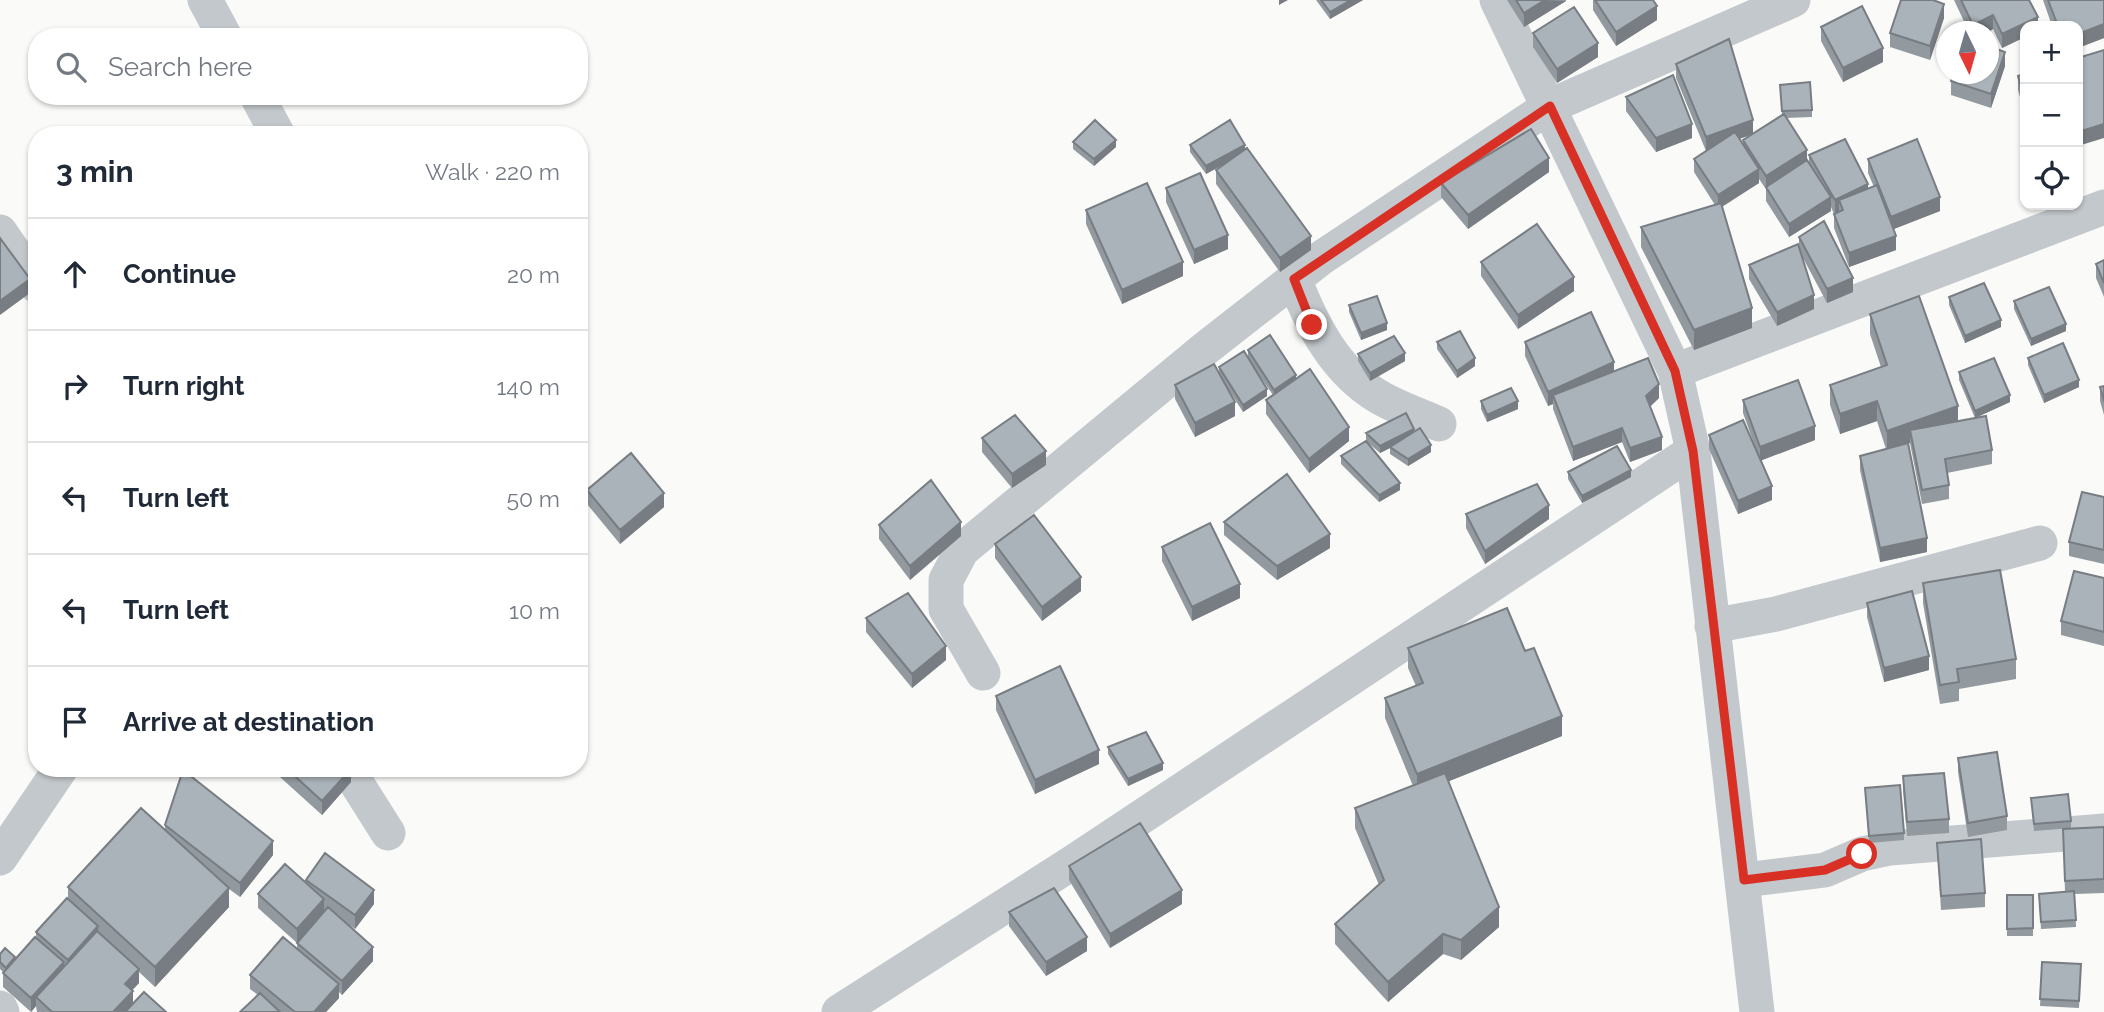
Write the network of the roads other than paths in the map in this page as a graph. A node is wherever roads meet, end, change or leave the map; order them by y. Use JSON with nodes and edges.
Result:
{"nodes":[{"id":1,"x":205,"y":0,"type":"edge"},
{"id":2,"x":1497,"y":0,"type":"edge"},
{"id":3,"x":1793,"y":0,"type":"edge"},
{"id":4,"x":220,"y":28,"type":"edge"},
{"id":5,"x":262,"y":105,"type":"edge"},
{"id":6,"x":1550,"y":106,"type":"junction"},
{"id":7,"x":273,"y":126,"type":"edge"},
{"id":8,"x":2104,"y":207,"type":"edge"},
{"id":9,"x":0,"y":232,"type":"edge"},
{"id":10,"x":28,"y":273,"type":"edge"},
{"id":11,"x":1294,"y":279,"type":"junction"},
{"id":12,"x":1675,"y":371,"type":"junction"},
{"id":13,"x":1439,"y":424,"type":"dead end"},
{"id":14,"x":1693,"y":451,"type":"junction"},
{"id":15,"x":2040,"y":542,"type":"dead end"},
{"id":16,"x":1712,"y":626,"type":"junction"},
{"id":17,"x":983,"y":673,"type":"dead end"},
{"id":18,"x":55,"y":777,"type":"edge"},
{"id":19,"x":353,"y":777,"type":"edge"},
{"id":20,"x":2104,"y":831,"type":"edge"},
{"id":21,"x":388,"y":833,"type":"dead end"},
{"id":22,"x":0,"y":858,"type":"edge"},
{"id":23,"x":1744,"y":880,"type":"junction"},
{"id":24,"x":839,"y":1012,"type":"edge"},
{"id":25,"x":1757,"y":1012,"type":"edge"}],
"edges":[{"from":1,"to":4,"type":"street"},
{"from":2,"to":6,"type":"street"},
{"from":3,"to":6,"type":"street"},
{"from":5,"to":7,"type":"street"},
{"from":6,"to":11,"type":"street"},
{"from":6,"to":12,"type":"street"},
{"from":8,"to":12,"type":"street"},
{"from":9,"to":10,"type":"street"},
{"from":11,"to":13,"type":"street"},
{"from":11,"to":17,"type":"street"},
{"from":12,"to":14,"type":"street"},
{"from":14,"to":16,"type":"street"},
{"from":14,"to":24,"type":"street"},
{"from":15,"to":16,"type":"street"},
{"from":16,"to":23,"type":"street"},
{"from":18,"to":22,"type":"street"},
{"from":19,"to":21,"type":"street"},
{"from":20,"to":23,"type":"street"},
{"from":23,"to":25,"type":"street"}]}
